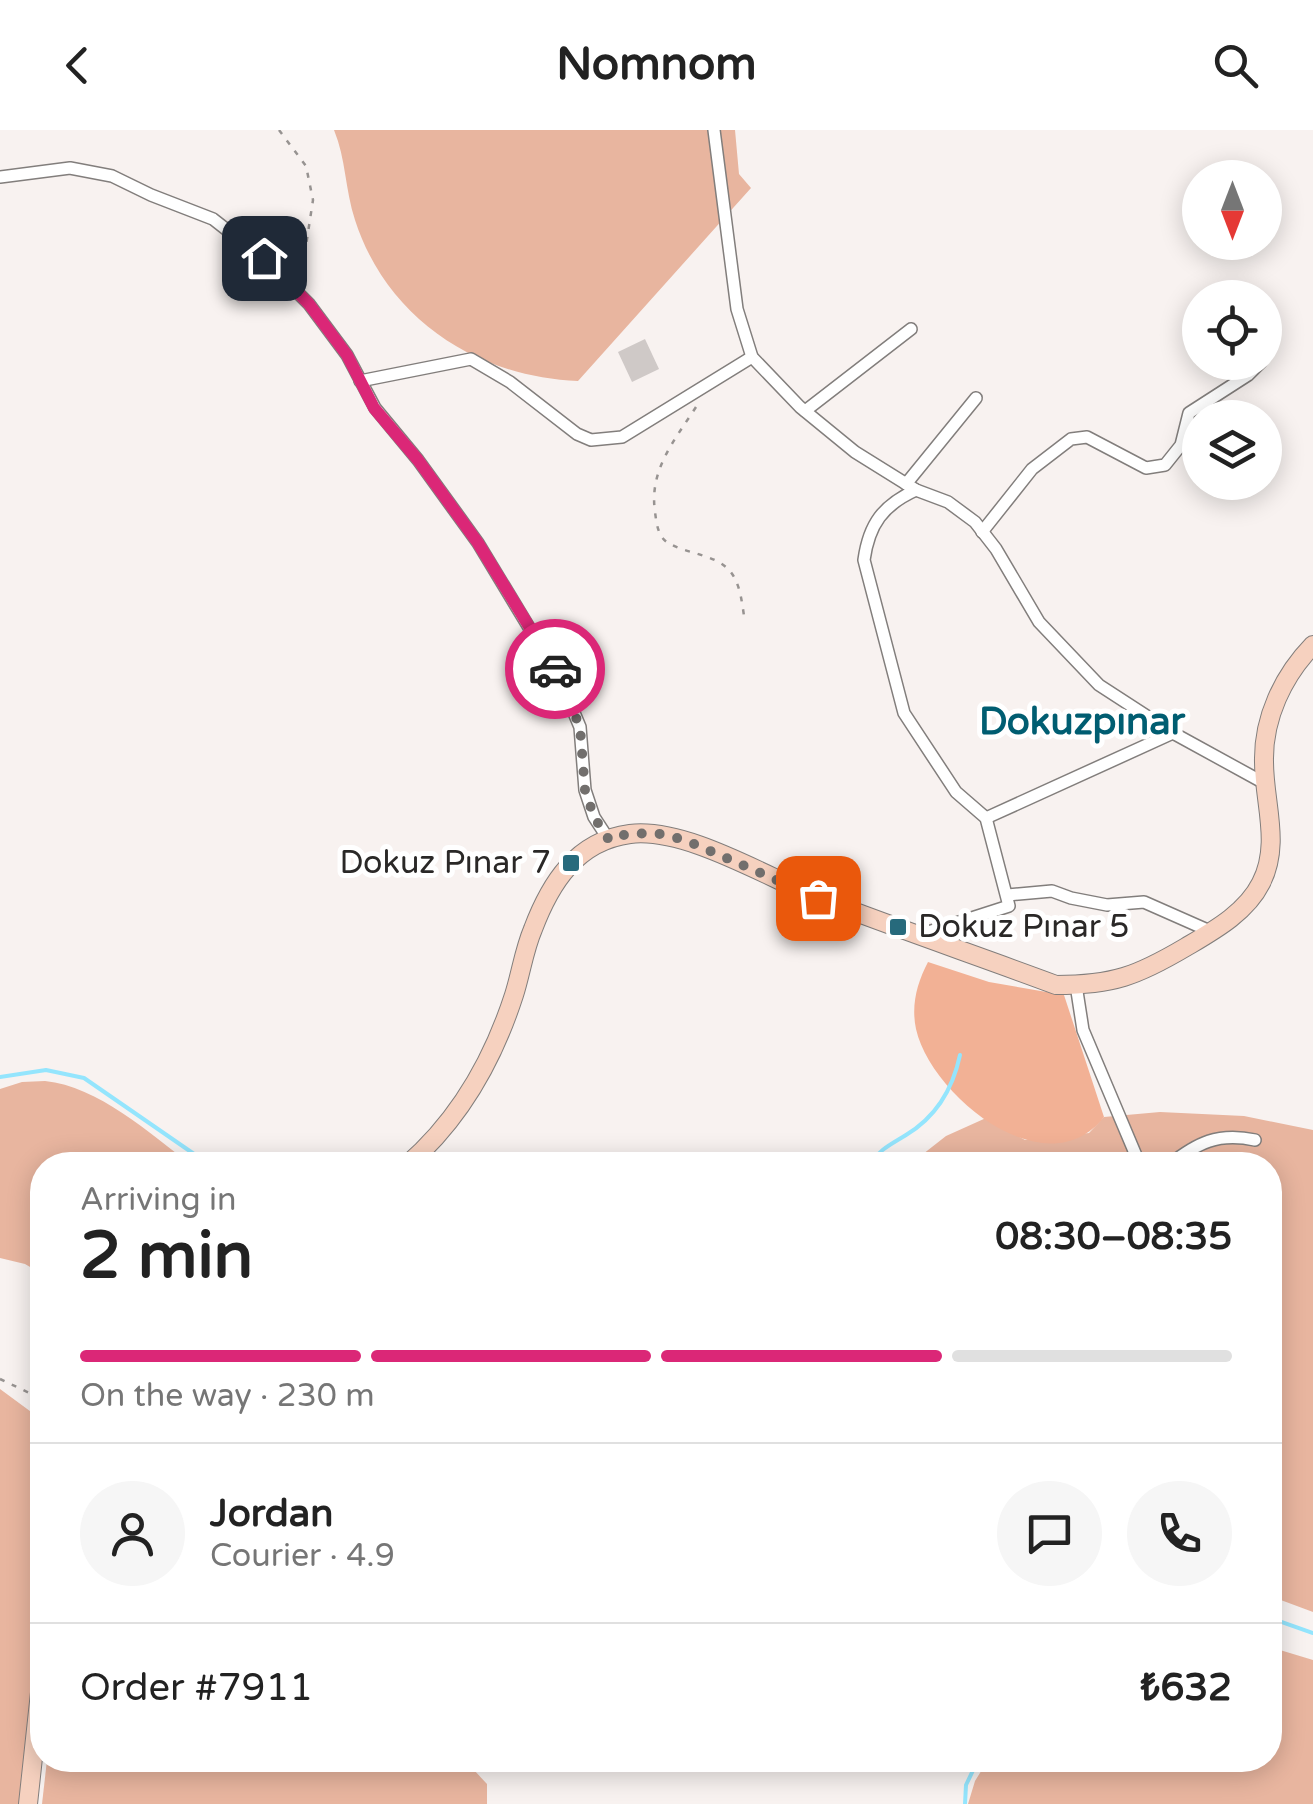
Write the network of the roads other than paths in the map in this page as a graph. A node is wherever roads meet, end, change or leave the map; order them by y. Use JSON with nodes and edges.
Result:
{"nodes":[{"id":1,"x":714,"y":130,"type":"edge"},
{"id":2,"x":0,"y":177,"type":"edge"},
{"id":3,"x":911,"y":329,"type":"dead end"},
{"id":4,"x":752,"y":357,"type":"junction"},
{"id":5,"x":360,"y":380,"type":"junction"},
{"id":6,"x":1240,"y":380,"type":"edge"},
{"id":7,"x":976,"y":398,"type":"dead end"},
{"id":8,"x":805,"y":411,"type":"junction"},
{"id":9,"x":911,"y":487,"type":"junction"},
{"id":10,"x":982,"y":532,"type":"junction"},
{"id":11,"x":1313,"y":645,"type":"edge"},
{"id":12,"x":1174,"y":733,"type":"junction"},
{"id":13,"x":1266,"y":784,"type":"junction"},
{"id":14,"x":986,"y":818,"type":"junction"},
{"id":15,"x":609,"y":840,"type":"junction"},
{"id":16,"x":1008,"y":895,"type":"junction"},
{"id":17,"x":1212,"y":932,"type":"junction"},
{"id":18,"x":919,"y":935,"type":"junction"},
{"id":19,"x":1076,"y":985,"type":"junction"},
{"id":20,"x":1254,"y":1140,"type":"dead end"},
{"id":21,"x":422,"y":1152,"type":"edge"},
{"id":22,"x":1135,"y":1152,"type":"edge"},
{"id":23,"x":1186,"y":1152,"type":"edge"},
{"id":24,"x":31,"y":1772,"type":"edge"},
{"id":25,"x":28,"y":1804,"type":"edge"}],
"edges":[{"from":1,"to":4,"type":"street"},
{"from":2,"to":5,"type":"street"},
{"from":3,"to":8,"type":"street"},
{"from":4,"to":5,"type":"street"},
{"from":4,"to":8,"type":"street"},
{"from":5,"to":15,"type":"street"},
{"from":6,"to":10,"type":"street"},
{"from":7,"to":9,"type":"street"},
{"from":8,"to":9,"type":"street"},
{"from":9,"to":10,"type":"street"},
{"from":9,"to":14,"type":"street"},
{"from":10,"to":12,"type":"street"},
{"from":11,"to":13,"type":"street"},
{"from":12,"to":13,"type":"street"},
{"from":12,"to":14,"type":"street"},
{"from":13,"to":17,"type":"street"},
{"from":14,"to":16,"type":"street"},
{"from":15,"to":18,"type":"street"},
{"from":15,"to":21,"type":"street"},
{"from":16,"to":17,"type":"street"},
{"from":16,"to":18,"type":"street"},
{"from":17,"to":19,"type":"street"},
{"from":18,"to":19,"type":"street"},
{"from":19,"to":22,"type":"street"},
{"from":20,"to":23,"type":"street"},
{"from":24,"to":25,"type":"street"}]}
